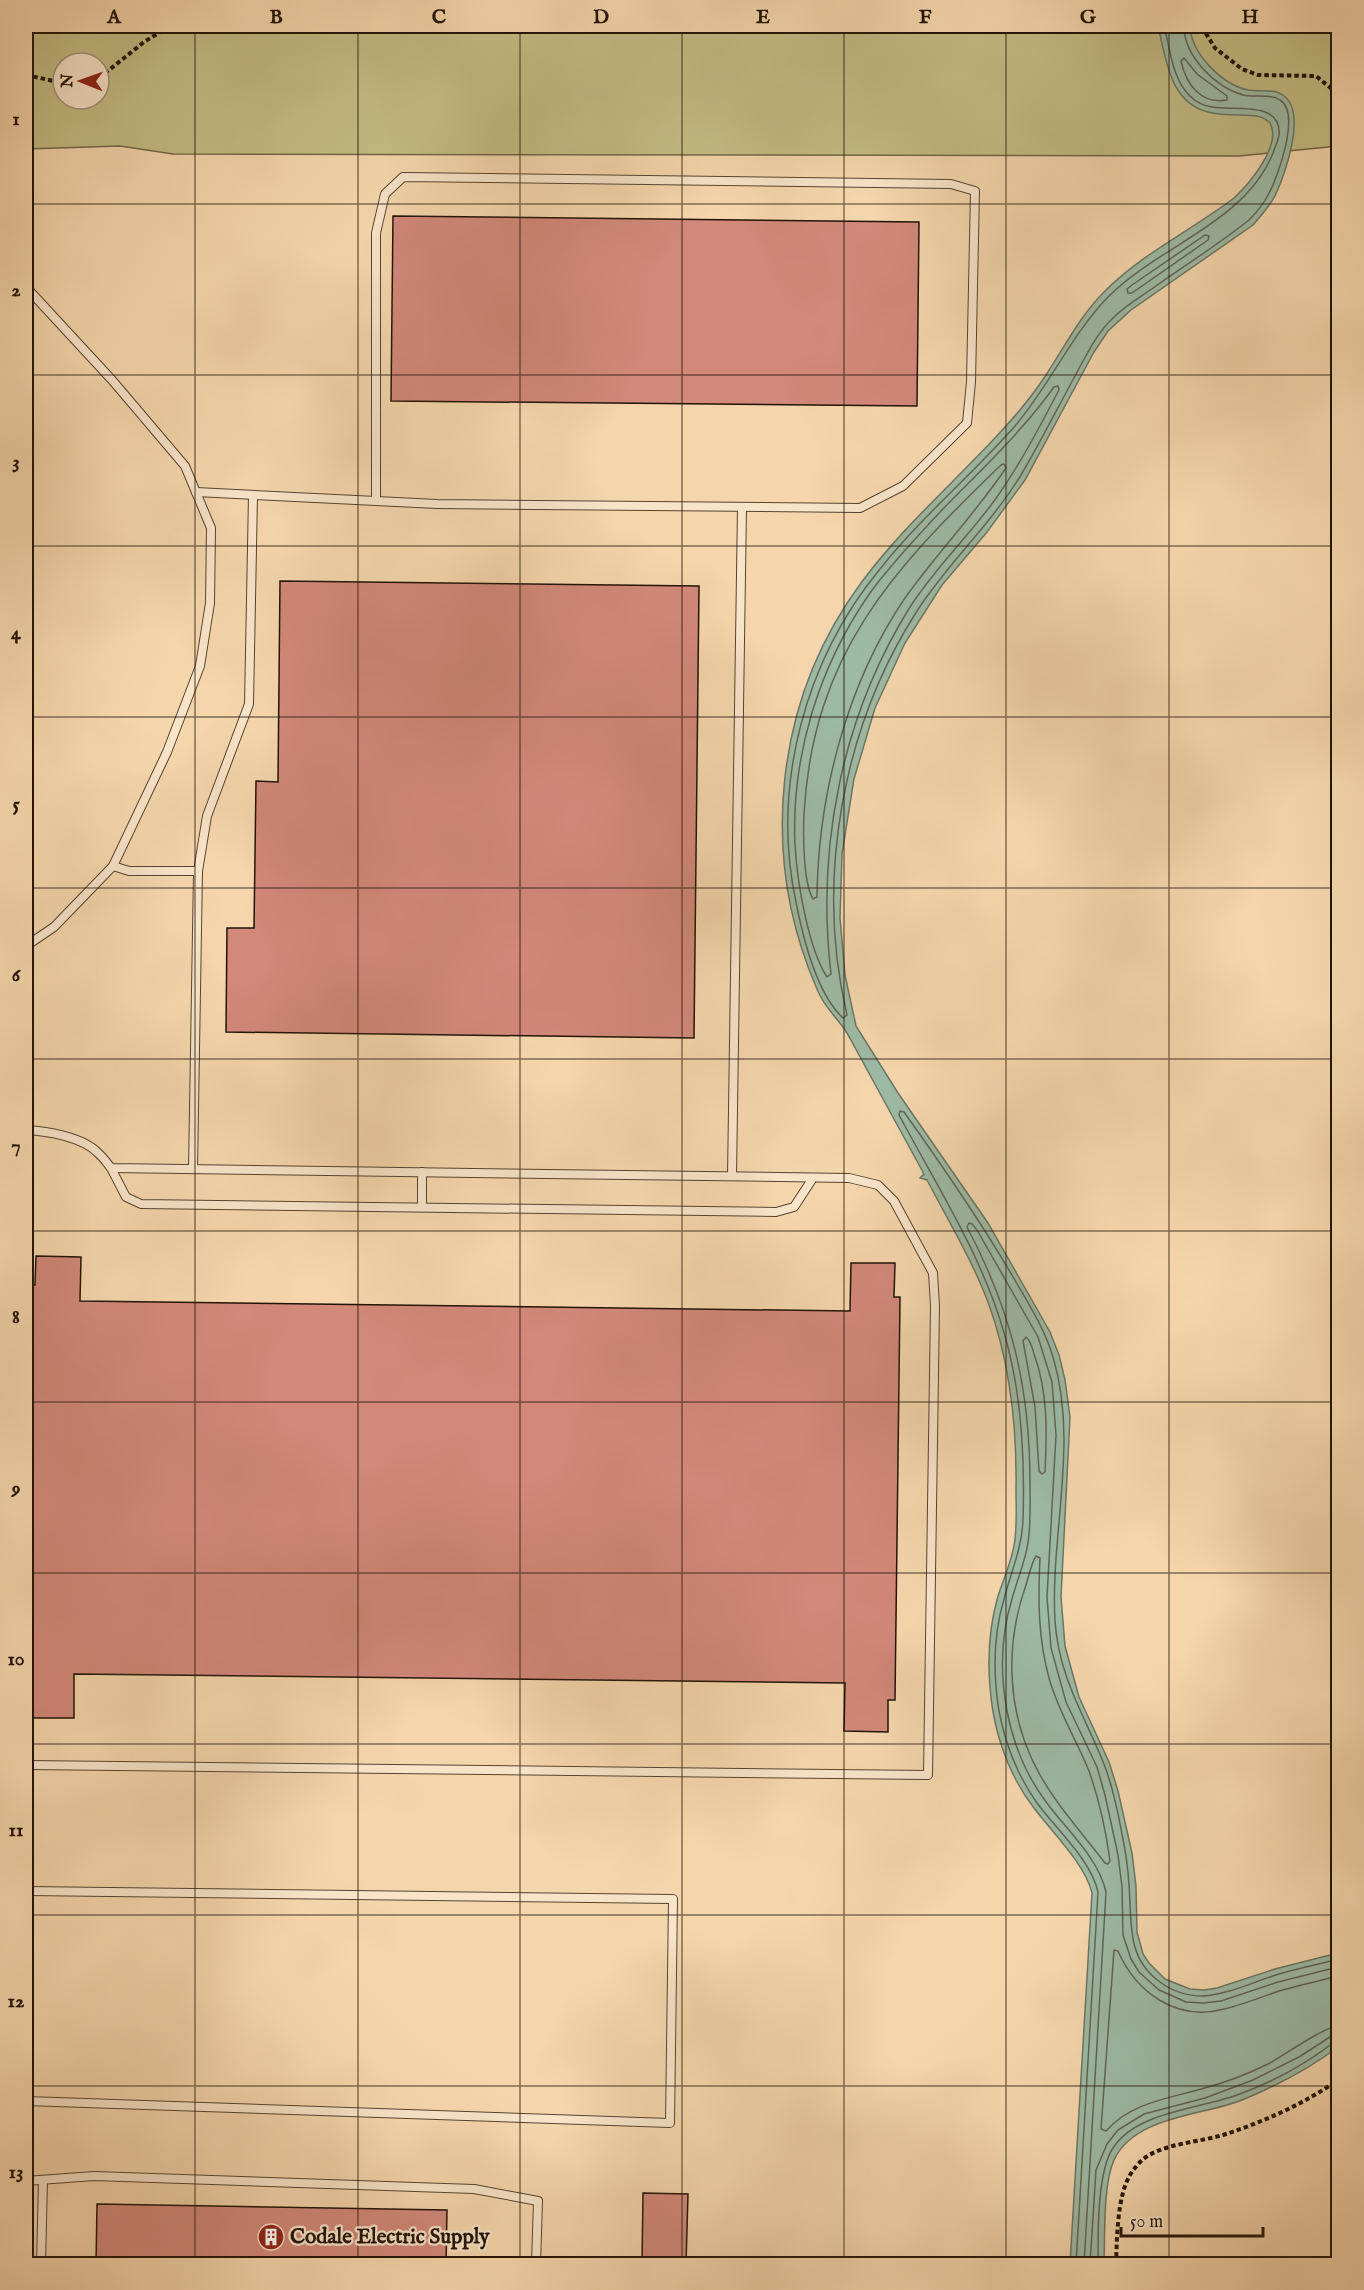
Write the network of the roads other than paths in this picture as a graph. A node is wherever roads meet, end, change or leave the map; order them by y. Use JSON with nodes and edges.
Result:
{"nodes":[{"id":1,"x":26,"y":287,"type":"edge"},
{"id":2,"x":196,"y":492,"type":"junction"},
{"id":3,"x":253,"y":495,"type":"junction"},
{"id":4,"x":376,"y":501,"type":"junction"},
{"id":5,"x":742,"y":507,"type":"junction"},
{"id":6,"x":113,"y":866,"type":"junction"},
{"id":7,"x":198,"y":871,"type":"junction"},
{"id":8,"x":26,"y":946,"type":"edge"},
{"id":9,"x":26,"y":1130,"type":"edge"},
{"id":10,"x":111,"y":1168,"type":"junction"},
{"id":11,"x":193,"y":1169,"type":"junction"},
{"id":12,"x":422,"y":1172,"type":"junction"},
{"id":13,"x":732,"y":1176,"type":"junction"},
{"id":14,"x":813,"y":1178,"type":"junction"},
{"id":15,"x":422,"y":1208,"type":"junction"},
{"id":16,"x":26,"y":1765,"type":"edge"},
{"id":17,"x":26,"y":1891,"type":"edge"},
{"id":18,"x":26,"y":2102,"type":"edge"},
{"id":19,"x":43,"y":2180,"type":"junction"},
{"id":20,"x":26,"y":2181,"type":"edge"},
{"id":21,"x":41,"y":2265,"type":"edge"},
{"id":22,"x":536,"y":2265,"type":"edge"}],
"edges":[{"from":1,"to":2,"type":"lane"},
{"from":2,"to":3,"type":"lane"},
{"from":2,"to":6,"type":"lane"},
{"from":3,"to":4,"type":"lane"},
{"from":3,"to":7,"type":"lane"},
{"from":4,"to":5,"type":"lane"},
{"from":4,"to":5,"type":"lane"},
{"from":5,"to":13,"type":"lane"},
{"from":6,"to":7,"type":"lane"},
{"from":6,"to":8,"type":"lane"},
{"from":7,"to":11,"type":"lane"},
{"from":9,"to":10,"type":"lane"},
{"from":10,"to":11,"type":"lane"},
{"from":10,"to":15,"type":"lane"},
{"from":11,"to":12,"type":"lane"},
{"from":12,"to":13,"type":"lane"},
{"from":12,"to":15,"type":"lane"},
{"from":13,"to":14,"type":"lane"},
{"from":14,"to":15,"type":"lane"},
{"from":14,"to":16,"type":"lane"},
{"from":17,"to":18,"type":"lane"},
{"from":19,"to":20,"type":"lane"},
{"from":19,"to":21,"type":"lane"},
{"from":19,"to":22,"type":"lane"}]}
